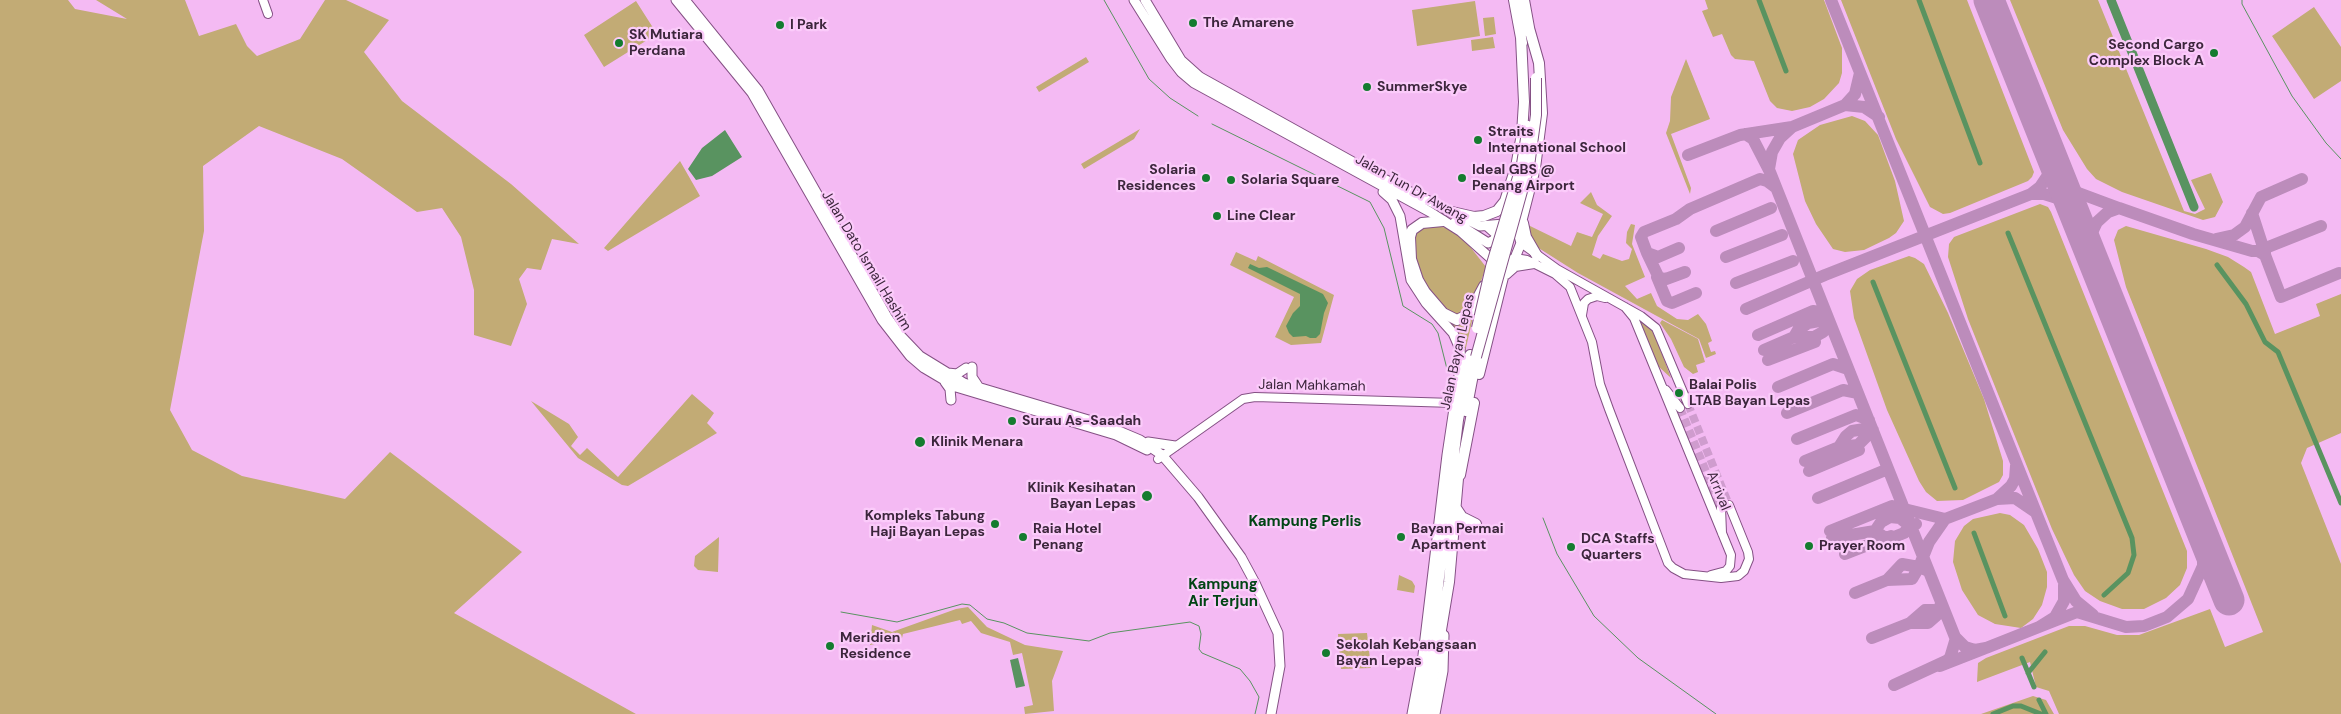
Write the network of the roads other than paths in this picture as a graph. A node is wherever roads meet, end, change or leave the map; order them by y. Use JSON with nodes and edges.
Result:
{"nodes":[{"id":1,"x":263,"y":0,"type":"edge"},
{"id":2,"x":676,"y":0,"type":"edge"},
{"id":3,"x":685,"y":0,"type":"edge"},
{"id":4,"x":1134,"y":0,"type":"edge"},
{"id":5,"x":1145,"y":0,"type":"edge"},
{"id":6,"x":1514,"y":0,"type":"edge"},
{"id":7,"x":1524,"y":0,"type":"edge"},
{"id":8,"x":268,"y":14,"type":"dead end"},
{"id":9,"x":1529,"y":28,"type":"junction"},
{"id":10,"x":1521,"y":37,"type":"junction"},
{"id":11,"x":1363,"y":177,"type":"junction"},
{"id":12,"x":1526,"y":200,"type":"junction"},
{"id":13,"x":1430,"y":212,"type":"junction"},
{"id":14,"x":1452,"y":212,"type":"junction"},
{"id":15,"x":1443,"y":221,"type":"junction"},
{"id":16,"x":1488,"y":227,"type":"junction"},
{"id":17,"x":1520,"y":239,"type":"junction"},
{"id":18,"x":1512,"y":260,"type":"junction"},
{"id":19,"x":1536,"y":260,"type":"junction"},
{"id":20,"x":1491,"y":267,"type":"junction"},
{"id":21,"x":1503,"y":277,"type":"junction"},
{"id":22,"x":1616,"y":302,"type":"junction"},
{"id":23,"x":1635,"y":316,"type":"junction"},
{"id":24,"x":1582,"y":317,"type":"junction"},
{"id":25,"x":1473,"y":356,"type":"junction"},
{"id":26,"x":944,"y":377,"type":"junction"},
{"id":27,"x":1660,"y":383,"type":"junction"},
{"id":28,"x":976,"y":390,"type":"junction"},
{"id":29,"x":1454,"y":403,"type":"junction"},
{"id":30,"x":1688,"y":404,"type":"tunnel mouth"},
{"id":31,"x":1680,"y":408,"type":"tunnel mouth"},
{"id":32,"x":1140,"y":440,"type":"junction"},
{"id":33,"x":1175,"y":446,"type":"junction"},
{"id":34,"x":1160,"y":457,"type":"junction"},
{"id":35,"x":1458,"y":480,"type":"junction"},
{"id":36,"x":1456,"y":508,"type":"junction"},
{"id":37,"x":1454,"y":530,"type":"junction"},
{"id":38,"x":1722,"y":534,"type":"junction"},
{"id":39,"x":1704,"y":577,"type":"junction"},
{"id":40,"x":1439,"y":617,"type":"junction"},
{"id":41,"x":1419,"y":673,"type":"junction"},
{"id":42,"x":1429,"y":686,"type":"junction"},
{"id":43,"x":1271,"y":714,"type":"edge"},
{"id":44,"x":1412,"y":714,"type":"edge"},
{"id":45,"x":1419,"y":714,"type":"edge"},
{"id":46,"x":1427,"y":714,"type":"edge"},
{"id":47,"x":1435,"y":714,"type":"edge"}],
"edges":[{"from":1,"to":8,"type":"street"},
{"from":2,"to":26,"type":"main road","name":"Jalan Dato Ismail Hashim"},
{"from":3,"to":26,"type":"main road","name":"Jalan Dato Ismail Hashim"},
{"from":4,"to":11,"type":"main road","name":"Jalan Tun Dr Awang"},
{"from":5,"to":14,"type":"main road","name":"Jalan Tun Dr Awang"},
{"from":6,"to":10,"type":"highway","name":"Jalan Bayan Lepas"},
{"from":7,"to":9,"type":"highway","name":"Jalan Bayan Lepas"},
{"from":9,"to":12,"type":"highway"},
{"from":9,"to":25,"type":"highway","name":"Jalan Bayan Lepas","bridge":true},
{"from":10,"to":14,"type":"highway"},
{"from":10,"to":20,"type":"highway","name":"Jalan Bayan Lepas","bridge":true},
{"from":11,"to":13,"type":"main road","name":"Jalan Tun Dr Awang"},
{"from":11,"to":29,"type":"main road"},
{"from":12,"to":17,"type":"highway"},
{"from":12,"to":19,"type":"highway"},
{"from":13,"to":15,"type":"main road","name":"Jalan Tun Dr Awang"},
{"from":13,"to":16,"type":"main road"},
{"from":14,"to":16,"type":"main road","name":"Jalan Tun Dr Awang"},
{"from":15,"to":18,"type":"main road","name":"Jalan Tun Dr Awang"},
{"from":15,"to":20,"type":"highway","bridge":true},
{"from":16,"to":17,"type":"main road","name":"Jalan Tun Dr Awang"},
{"from":17,"to":18,"type":"main road"},
{"from":17,"to":19,"type":"street"},
{"from":18,"to":19,"type":"street"},
{"from":18,"to":21,"type":"highway"},
{"from":19,"to":21,"type":"highway"},
{"from":19,"to":22,"type":"street"},
{"from":19,"to":24,"type":"street"},
{"from":20,"to":25,"type":"highway","name":"Jalan Bayan Lepas","bridge":true},
{"from":21,"to":35,"type":"highway"},
{"from":22,"to":23,"type":"street"},
{"from":22,"to":24,"type":"street"},
{"from":23,"to":27,"type":"street","name":"Arrival"},
{"from":23,"to":30,"type":"street"},
{"from":24,"to":39,"type":"street"},
{"from":25,"to":35,"type":"highway","name":"Jalan Bayan Lepas"},
{"from":25,"to":40,"type":"highway","name":"Jalan Bayan Lepas"},
{"from":26,"to":28,"type":"main road","name":"Jalan Dato Ismail Hashim"},
{"from":26,"to":28,"type":"main road"},
{"from":26,"to":28,"type":"main road"},
{"from":27,"to":31,"type":"street","name":"Arrival"},
{"from":27,"to":38,"type":"street","name":"Arrival"},
{"from":28,"to":32,"type":"main road","name":"Jalan Dato Ismail Hashim"},
{"from":28,"to":34,"type":"main road","name":"Jalan Dato Ismail Hashim"},
{"from":29,"to":33,"type":"street","name":"Jalan Mahkamah"},
{"from":29,"to":41,"type":"main road"},
{"from":32,"to":33,"type":"main road"},
{"from":32,"to":34,"type":"main road","name":"Jalan Dato Ismail Hashim"},
{"from":33,"to":34,"type":"street","name":"Jalan Mahkamah"},
{"from":34,"to":43,"type":"main road","name":"Jalan Dato Ismail Hashim"},
{"from":35,"to":36,"type":"highway","name":"Jalan Bayan Lepas"},
{"from":36,"to":37,"type":"highway","name":"Jalan Bayan Lepas"},
{"from":36,"to":37,"type":"highway"},
{"from":37,"to":40,"type":"highway","name":"Jalan Bayan Lepas"},
{"from":38,"to":39,"type":"street","name":"Arrival"},
{"from":38,"to":39,"type":"street"},
{"from":40,"to":41,"type":"highway"},
{"from":40,"to":42,"type":"highway","name":"Jalan Bayan Lepas"},
{"from":40,"to":47,"type":"main road","name":"Jalan Bayan Lepas"},
{"from":41,"to":44,"type":"main road"},
{"from":42,"to":45,"type":"highway","name":"Jalan Bayan Lepas"},
{"from":42,"to":46,"type":"highway","name":"Jalan Bayan Lepas"}]}
